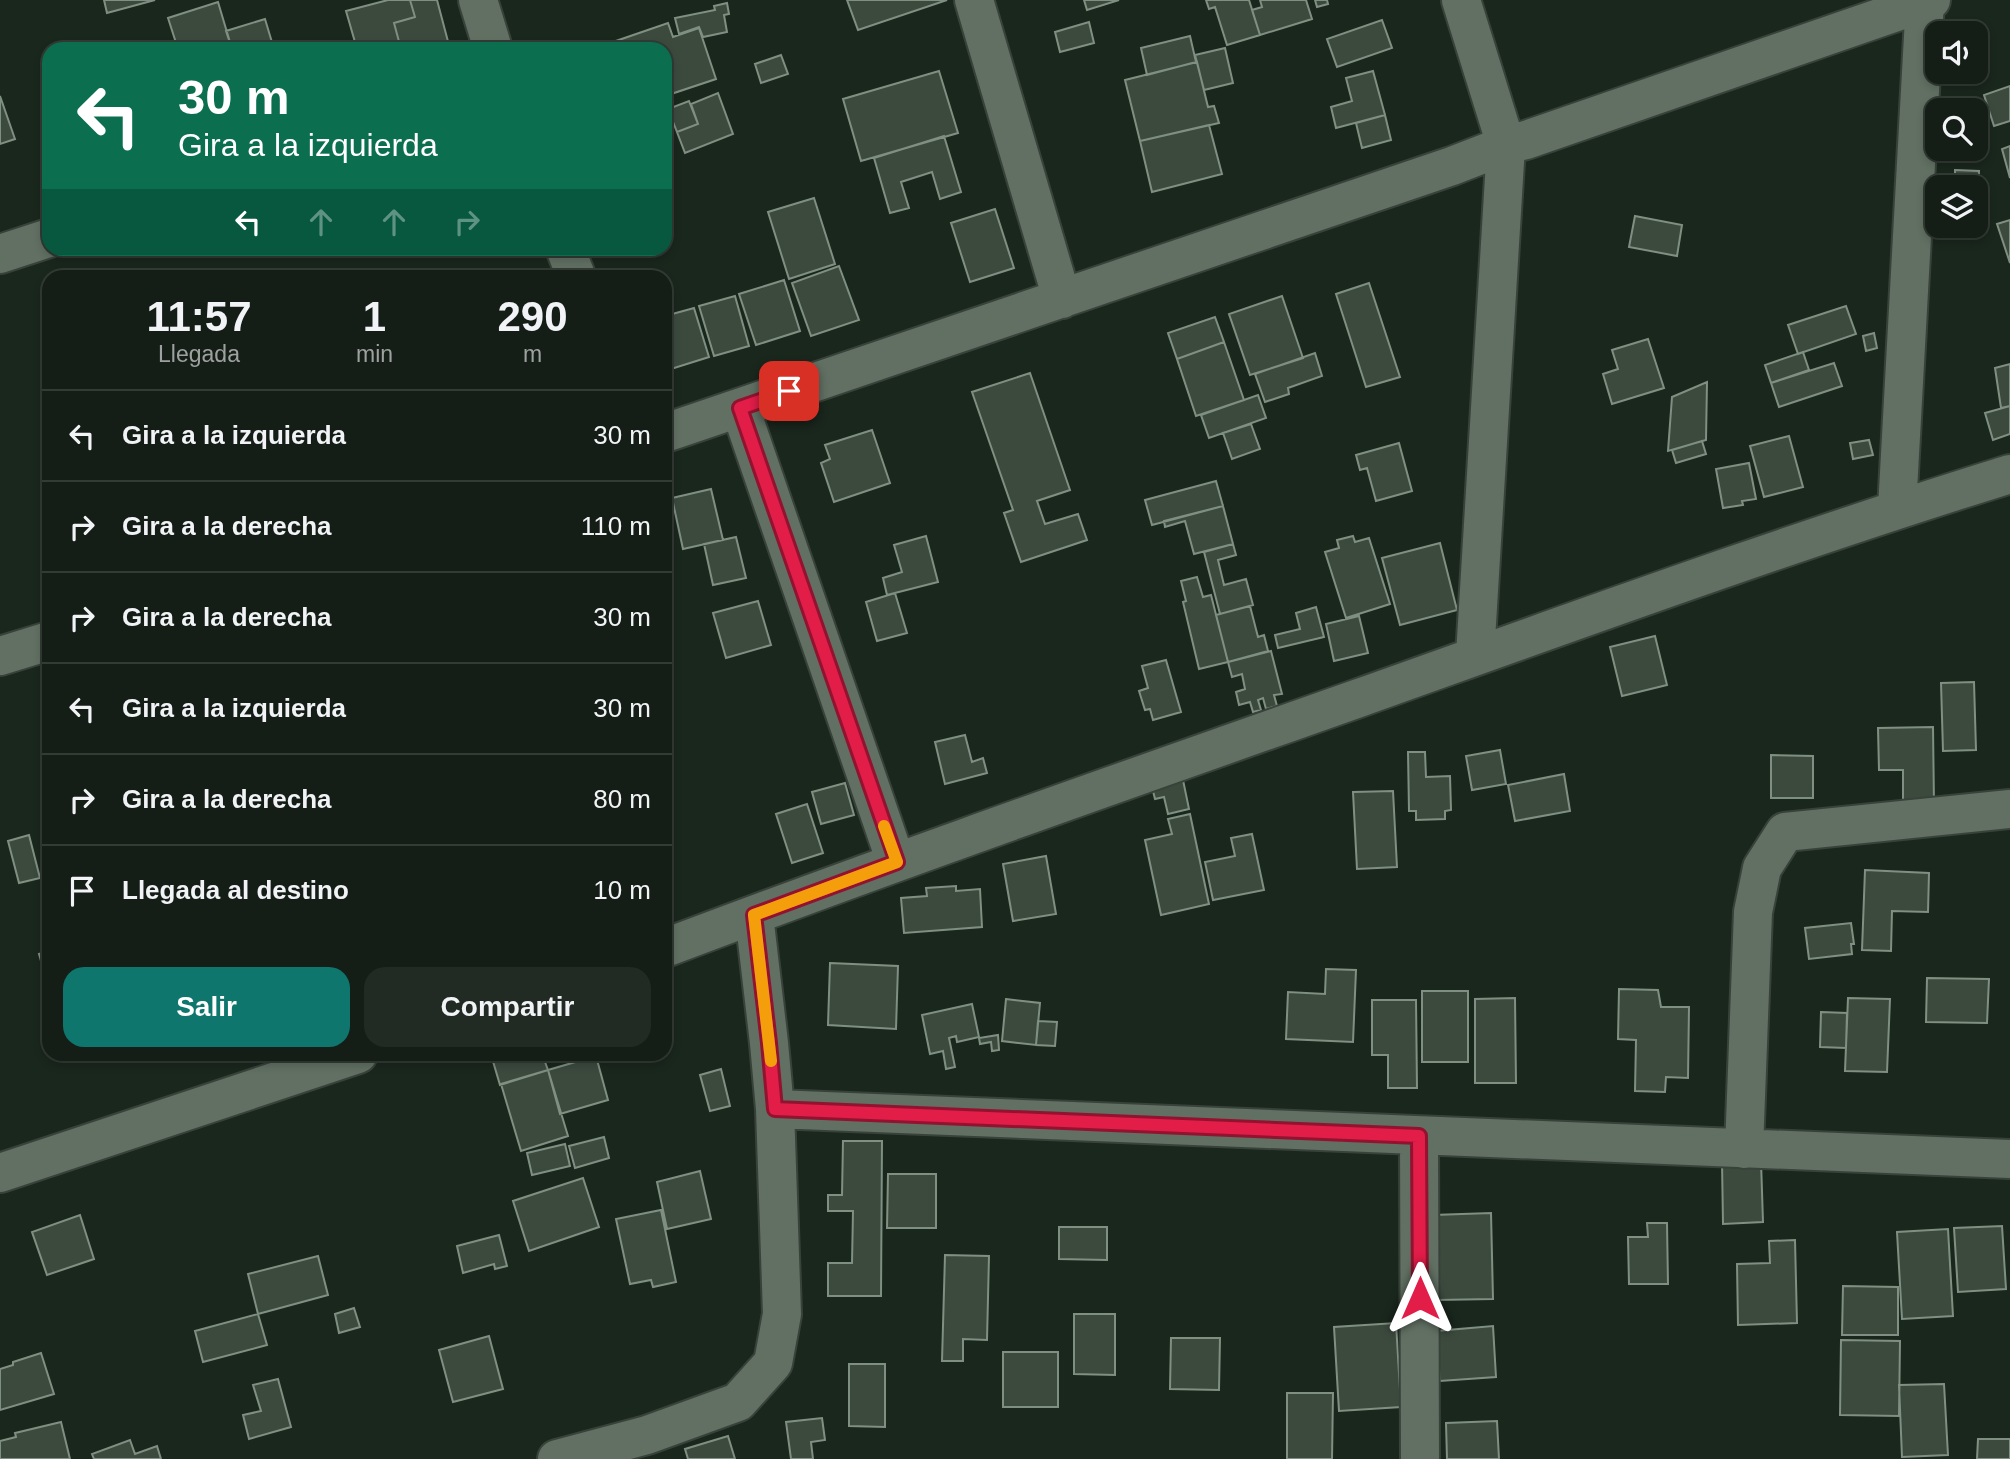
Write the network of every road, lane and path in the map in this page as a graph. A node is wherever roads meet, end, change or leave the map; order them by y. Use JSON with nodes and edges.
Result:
{"nodes":[{"id":1,"x":478,"y":0,"type":"edge"},
{"id":2,"x":974,"y":0,"type":"edge"},
{"id":3,"x":1461,"y":0,"type":"edge"},
{"id":4,"x":1927,"y":1,"type":"edge"},
{"id":5,"x":492,"y":42,"type":"edge"},
{"id":6,"x":1506,"y":145,"type":"junction"},
{"id":7,"x":42,"y":240,"type":"edge"},
{"id":8,"x":0,"y":254,"type":"edge"},
{"id":9,"x":1062,"y":299,"type":"junction"},
{"id":10,"x":740,"y":408,"type":"junction"},
{"id":11,"x":672,"y":431,"type":"edge"},
{"id":12,"x":2010,"y":474,"type":"edge"},
{"id":13,"x":1897,"y":509,"type":"junction"},
{"id":14,"x":42,"y":643,"type":"edge"},
{"id":15,"x":0,"y":656,"type":"edge"},
{"id":16,"x":1475,"y":656,"type":"junction"},
{"id":17,"x":2010,"y":809,"type":"edge"},
{"id":18,"x":897,"y":862,"type":"junction"},
{"id":19,"x":754,"y":915,"type":"junction"},
{"id":20,"x":672,"y":945,"type":"edge"},
{"id":21,"x":338,"y":1061,"type":"edge"},
{"id":22,"x":775,"y":1109,"type":"junction"},
{"id":23,"x":1419,"y":1136,"type":"junction"},
{"id":24,"x":1744,"y":1149,"type":"junction"},
{"id":25,"x":2010,"y":1159,"type":"edge"},
{"id":26,"x":0,"y":1173,"type":"edge"},
{"id":27,"x":557,"y":1459,"type":"edge"},
{"id":28,"x":1420,"y":1459,"type":"edge"}],
"edges":[{"from":1,"to":5,"type":"street"},
{"from":2,"to":9,"type":"street"},
{"from":3,"to":6,"type":"street"},
{"from":4,"to":6,"type":"street"},
{"from":4,"to":13,"type":"street"},
{"from":6,"to":9,"type":"street"},
{"from":6,"to":16,"type":"street"},
{"from":7,"to":8,"type":"street"},
{"from":9,"to":10,"type":"street"},
{"from":10,"to":11,"type":"street"},
{"from":10,"to":18,"type":"street"},
{"from":12,"to":13,"type":"street"},
{"from":13,"to":16,"type":"street"},
{"from":14,"to":15,"type":"street"},
{"from":16,"to":18,"type":"street"},
{"from":17,"to":24,"type":"street"},
{"from":18,"to":19,"type":"street"},
{"from":19,"to":20,"type":"street"},
{"from":19,"to":22,"type":"street"},
{"from":21,"to":26,"type":"street"},
{"from":22,"to":23,"type":"street"},
{"from":22,"to":27,"type":"street"},
{"from":23,"to":24,"type":"street"},
{"from":23,"to":28,"type":"street"},
{"from":24,"to":25,"type":"street"}]}
